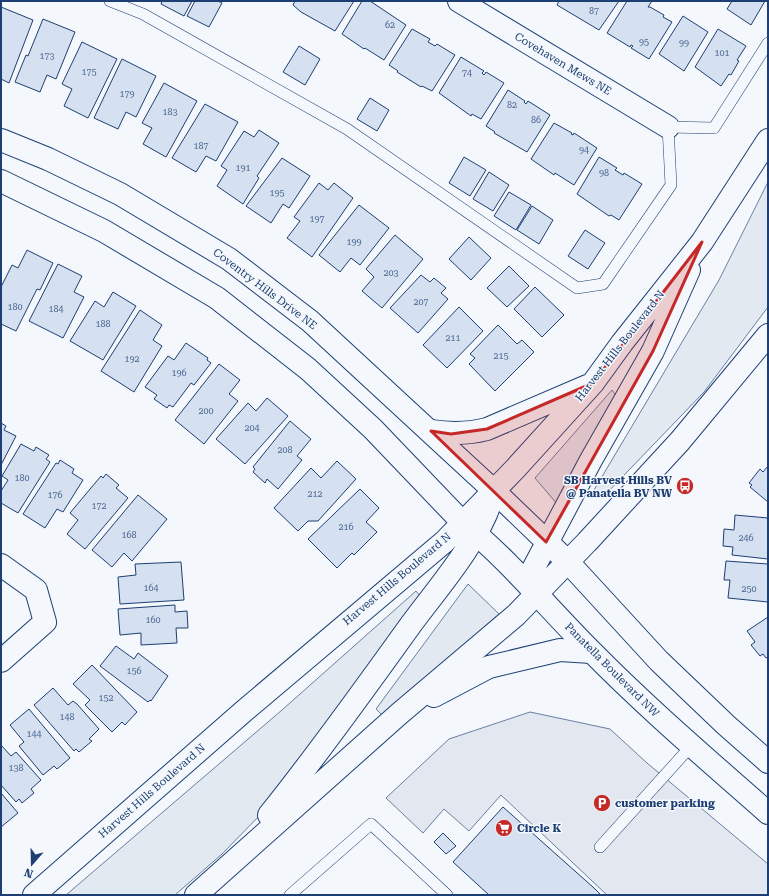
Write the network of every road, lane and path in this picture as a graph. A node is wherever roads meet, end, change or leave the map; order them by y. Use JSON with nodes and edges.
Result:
{"nodes":[{"id":1,"x":110,"y":1,"type":"edge"},
{"id":2,"x":459,"y":1,"type":"edge"},
{"id":3,"x":768,"y":43,"type":"edge"},
{"id":4,"x":668,"y":127,"type":"junction"},
{"id":5,"x":1,"y":140,"type":"edge"},
{"id":6,"x":768,"y":140,"type":"edge"},
{"id":7,"x":1,"y":181,"type":"edge"},
{"id":8,"x":702,"y":242,"type":"junction"},
{"id":9,"x":768,"y":335,"type":"edge"},
{"id":10,"x":593,"y":383,"type":"junction"},
{"id":11,"x":431,"y":432,"type":"junction"},
{"id":12,"x":493,"y":490,"type":"junction"},
{"id":13,"x":469,"y":528,"type":"junction"},
{"id":14,"x":546,"y":542,"type":"junction"},
{"id":15,"x":568,"y":562,"type":"junction"},
{"id":16,"x":1,"y":565,"type":"edge"},
{"id":17,"x":537,"y":594,"type":"junction"},
{"id":18,"x":591,"y":652,"type":"junction"},
{"id":19,"x":1,"y":661,"type":"edge"},
{"id":20,"x":399,"y":714,"type":"junction"},
{"id":21,"x":692,"y":745,"type":"junction"},
{"id":22,"x":768,"y":762,"type":"edge"},
{"id":23,"x":768,"y":813,"type":"edge"},
{"id":24,"x":600,"y":847,"type":"dead end"},
{"id":25,"x":232,"y":862,"type":"junction"},
{"id":26,"x":34,"y":895,"type":"edge"},
{"id":27,"x":196,"y":895,"type":"edge"},
{"id":28,"x":290,"y":895,"type":"edge"},
{"id":29,"x":447,"y":895,"type":"edge"}],
"edges":[{"from":1,"to":4,"type":"lane"},
{"from":2,"to":4,"type":"main road","name":"Covehaven Mews NE"},
{"from":3,"to":4,"type":"lane"},
{"from":5,"to":11,"type":"main road","name":"Coventry Hills Drive NE"},
{"from":6,"to":8,"type":"main road","name":"Harvest Hills Boulevard N"},
{"from":7,"to":13,"type":"main road"},
{"from":8,"to":10,"type":"main road","name":"Harvest Hills Boulevard N"},
{"from":8,"to":14,"type":"main road"},
{"from":9,"to":15,"type":"main road"},
{"from":10,"to":11,"type":"main road"},
{"from":10,"to":12,"type":"main road","name":"Harvest Hills Boulevard N"},
{"from":11,"to":12,"type":"main road","name":"Coventry Hills Drive NE"},
{"from":12,"to":13,"type":"main road"},
{"from":12,"to":14,"type":"main road"},
{"from":13,"to":17,"type":"main road","name":"Panatella Boulevard NW"},
{"from":13,"to":25,"type":"main road"},
{"from":13,"to":26,"type":"main road","name":"Harvest Hills Boulevard N"},
{"from":14,"to":15,"type":"main road"},
{"from":14,"to":17,"type":"main road"},
{"from":15,"to":17,"type":"main road"},
{"from":15,"to":22,"type":"main road"},
{"from":16,"to":19,"type":"main road"},
{"from":17,"to":18,"type":"main road","name":"Panatella Boulevard NW"},
{"from":17,"to":20,"type":"main road"},
{"from":18,"to":20,"type":"main road"},
{"from":18,"to":21,"type":"main road","name":"Panatella Boulevard NW"},
{"from":20,"to":25,"type":"main road"},
{"from":21,"to":23,"type":"main road","name":"Panatella Boulevard NW"},
{"from":21,"to":24,"type":"lane"},
{"from":25,"to":27,"type":"main road"},
{"from":28,"to":29,"type":"lane"}]}
